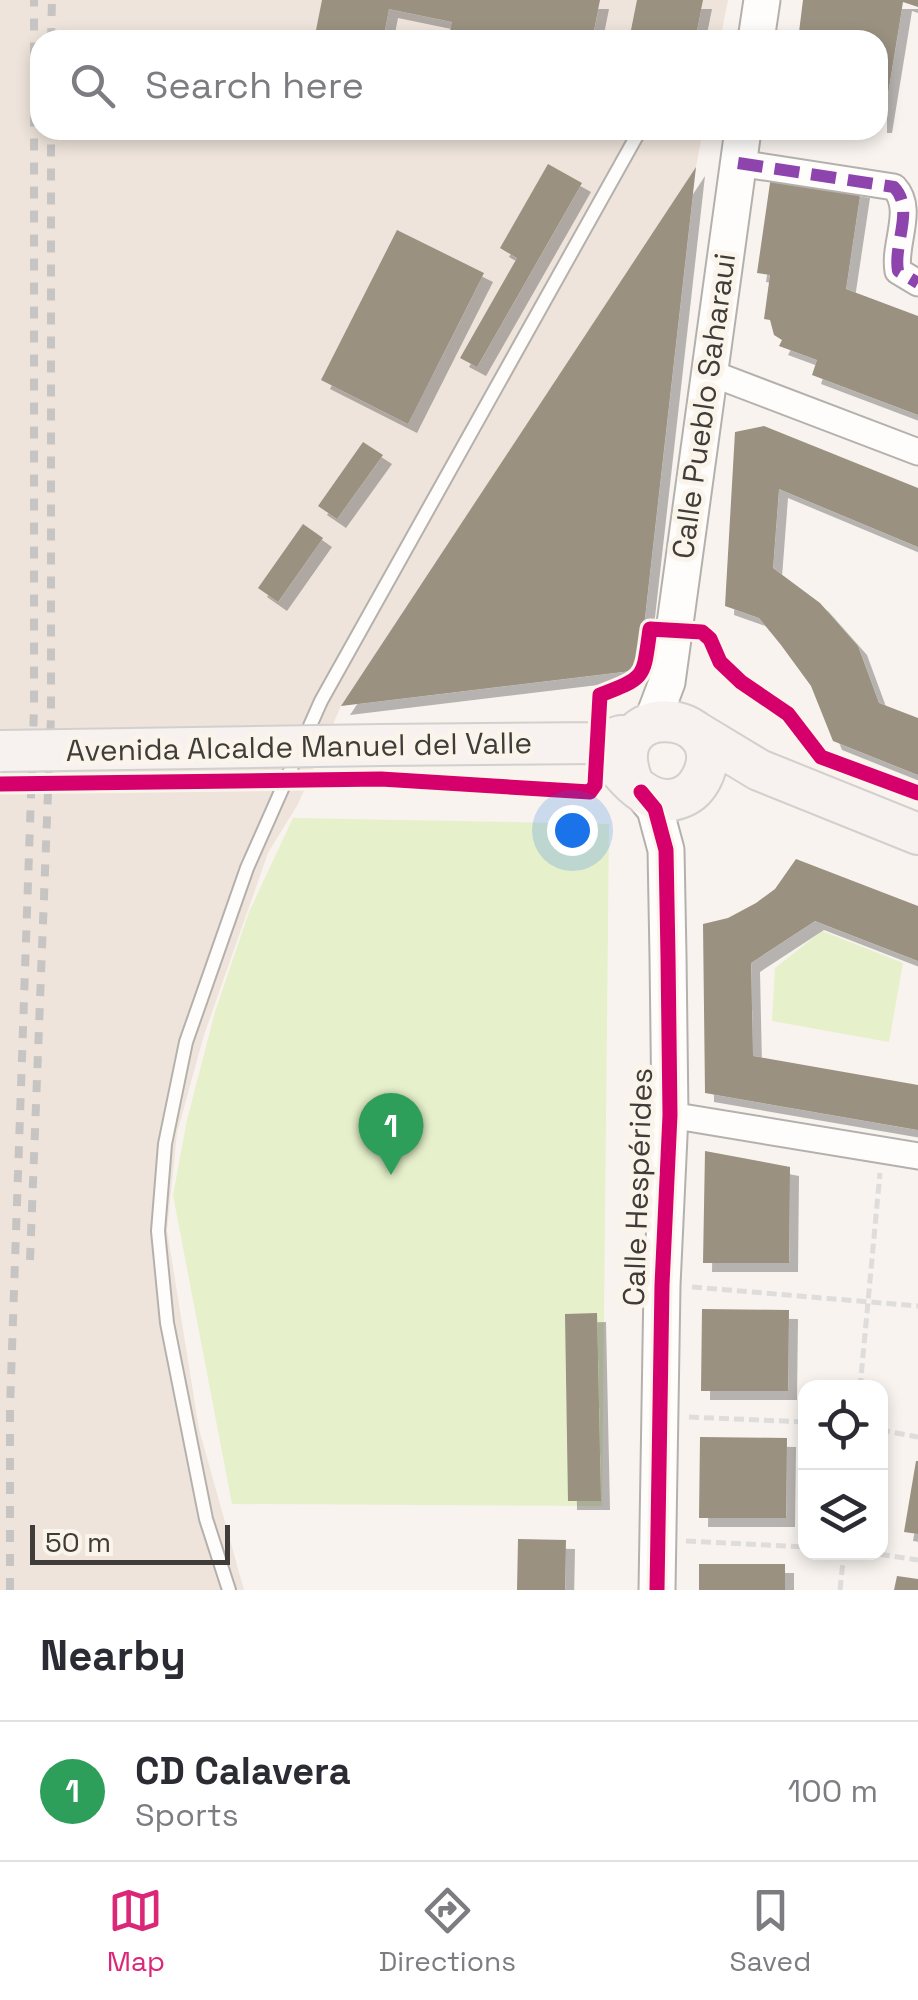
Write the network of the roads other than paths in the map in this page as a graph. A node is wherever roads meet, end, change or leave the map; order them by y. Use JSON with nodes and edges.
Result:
{"nodes":[{"id":1,"x":762,"y":0,"type":"edge"},
{"id":2,"x":758,"y":30,"type":"edge"},
{"id":3,"x":634,"y":140,"type":"edge"},
{"id":4,"x":740,"y":147,"type":"edge"},
{"id":5,"x":918,"y":283,"type":"edge"},
{"id":6,"x":708,"y":372,"type":"junction"},
{"id":7,"x":918,"y":452,"type":"edge"},
{"id":8,"x":668,"y":727,"type":"junction"},
{"id":9,"x":598,"y":742,"type":"junction"},
{"id":10,"x":0,"y":751,"type":"edge"},
{"id":11,"x":759,"y":770,"type":"junction"},
{"id":12,"x":636,"y":786,"type":"junction"},
{"id":13,"x":695,"y":788,"type":"junction"},
{"id":14,"x":918,"y":834,"type":"edge"},
{"id":15,"x":666,"y":850,"type":"junction"},
{"id":16,"x":670,"y":1115,"type":"junction"},
{"id":17,"x":918,"y":1156,"type":"edge"},
{"id":18,"x":229,"y":1590,"type":"edge"},
{"id":19,"x":657,"y":1590,"type":"edge"}],
"edges":[{"from":1,"to":2,"type":"street"},
{"from":3,"to":18,"type":"lane"},
{"from":4,"to":5,"type":"street"},
{"from":4,"to":6,"type":"street","name":"Calle Pueblo Saharaui"},
{"from":6,"to":7,"type":"street"},
{"from":6,"to":8,"type":"street","name":"Calle Pueblo Saharaui"},
{"from":8,"to":9,"type":"main road","name":"Avenida Alcalde Manuel del Valle"},
{"from":8,"to":11,"type":"main road"},
{"from":8,"to":12,"type":"main road"},
{"from":8,"to":13,"type":"main road"},
{"from":9,"to":10,"type":"main road","name":"Avenida Alcalde Manuel del Valle","bridge":true},
{"from":9,"to":12,"type":"main road"},
{"from":11,"to":13,"type":"main road"},
{"from":11,"to":14,"type":"main road"},
{"from":12,"to":13,"type":"main road"},
{"from":12,"to":15,"type":"street","name":"Calle Hespérides"},
{"from":13,"to":15,"type":"street","name":"Calle Hespérides"},
{"from":15,"to":16,"type":"street","name":"Calle Hespérides"},
{"from":16,"to":17,"type":"street"},
{"from":16,"to":19,"type":"street","name":"Calle Hespérides"}]}
